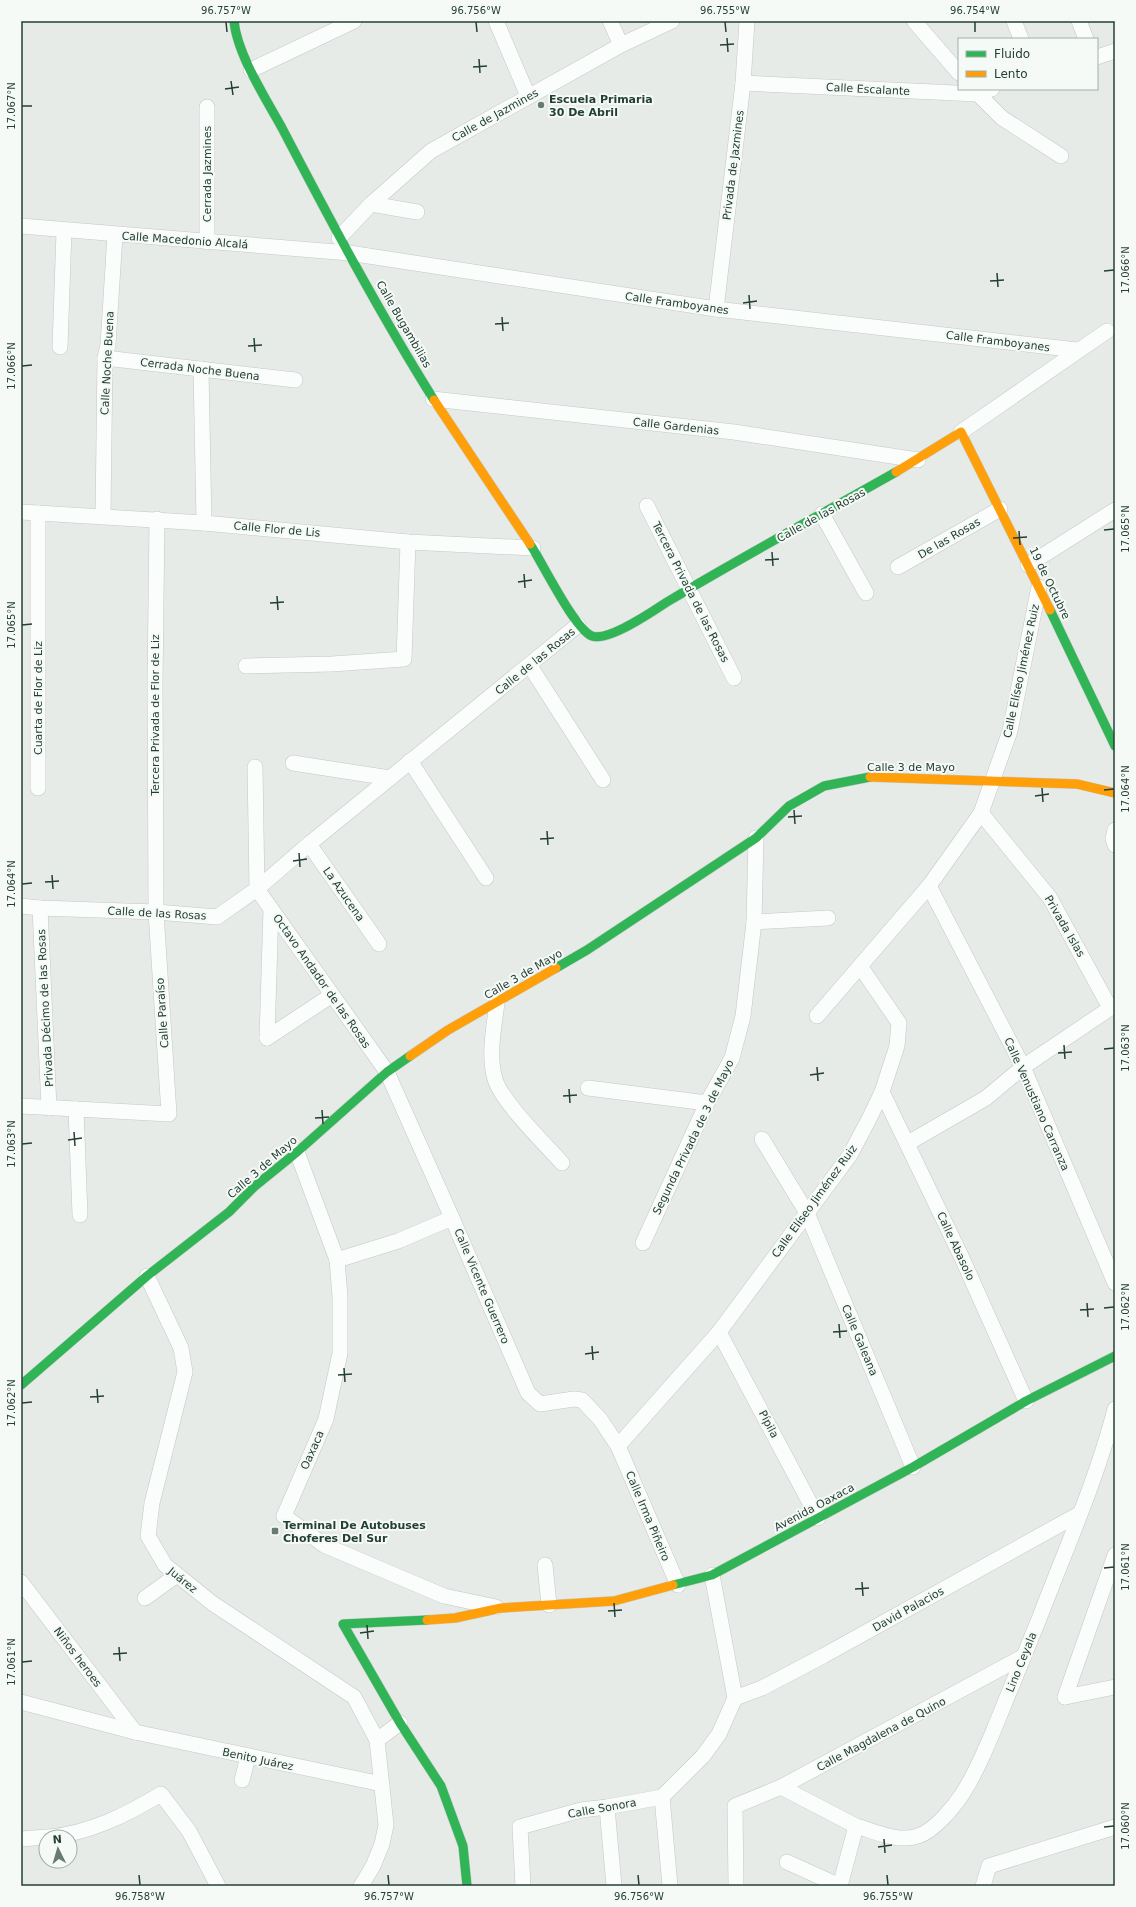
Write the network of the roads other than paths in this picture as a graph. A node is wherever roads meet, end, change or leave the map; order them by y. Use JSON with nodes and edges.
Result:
{"nodes":[{"id":1,"x":234,"y":21,"type":"edge"},
{"id":2,"x":354,"y":21,"type":"edge"},
{"id":3,"x":496,"y":21,"type":"edge"},
{"id":4,"x":610,"y":21,"type":"edge"},
{"id":5,"x":672,"y":21,"type":"edge"},
{"id":6,"x":747,"y":21,"type":"edge"},
{"id":7,"x":914,"y":21,"type":"edge"},
{"id":8,"x":1014,"y":21,"type":"edge"},
{"id":9,"x":1079,"y":21,"type":"edge"},
{"id":10,"x":1020,"y":38,"type":"edge"},
{"id":11,"x":1086,"y":38,"type":"edge"},
{"id":12,"x":621,"y":45,"type":"junction"},
{"id":13,"x":1115,"y":51,"type":"edge"},
{"id":14,"x":1098,"y":57,"type":"edge"},
{"id":15,"x":251,"y":70,"type":"junction"},
{"id":16,"x":958,"y":72,"type":"edge"},
{"id":17,"x":744,"y":83,"type":"junction"},
{"id":18,"x":975,"y":91,"type":"edge"},
{"id":19,"x":528,"y":96,"type":"junction"},
{"id":20,"x":207,"y":107,"type":"dead end"},
{"id":21,"x":1061,"y":156,"type":"dead end"},
{"id":22,"x":371,"y":204,"type":"junction"},
{"id":23,"x":417,"y":212,"type":"dead end"},
{"id":24,"x":21,"y":226,"type":"edge"},
{"id":25,"x":64,"y":231,"type":"junction"},
{"id":26,"x":116,"y":235,"type":"junction"},
{"id":27,"x":339,"y":238,"type":"junction"},
{"id":28,"x":207,"y":242,"type":"junction"},
{"id":29,"x":349,"y":253,"type":"junction"},
{"id":30,"x":716,"y":309,"type":"junction"},
{"id":31,"x":1107,"y":331,"type":"dead end"},
{"id":32,"x":60,"y":347,"type":"dead end"},
{"id":33,"x":1077,"y":350,"type":"junction"},
{"id":34,"x":105,"y":358,"type":"junction"},
{"id":35,"x":201,"y":369,"type":"junction"},
{"id":36,"x":294,"y":380,"type":"dead end"},
{"id":37,"x":433,"y":399,"type":"junction"},
{"id":38,"x":961,"y":432,"type":"junction"},
{"id":39,"x":918,"y":460,"type":"junction"},
{"id":40,"x":647,"y":506,"type":"dead end"},
{"id":41,"x":1000,"y":509,"type":"junction"},
{"id":42,"x":1115,"y":510,"type":"edge"},
{"id":43,"x":21,"y":512,"type":"edge"},
{"id":44,"x":38,"y":513,"type":"junction"},
{"id":45,"x":822,"y":514,"type":"junction"},
{"id":46,"x":103,"y":515,"type":"junction"},
{"id":47,"x":157,"y":519,"type":"junction"},
{"id":48,"x":204,"y":522,"type":"junction"},
{"id":49,"x":408,"y":542,"type":"junction"},
{"id":50,"x":533,"y":548,"type":"junction"},
{"id":51,"x":1028,"y":565,"type":"junction"},
{"id":52,"x":898,"y":567,"type":"dead end"},
{"id":53,"x":1039,"y":587,"type":"junction"},
{"id":54,"x":689,"y":589,"type":"junction"},
{"id":55,"x":866,"y":593,"type":"dead end"},
{"id":56,"x":578,"y":625,"type":"junction"},
{"id":57,"x":246,"y":666,"type":"dead end"},
{"id":58,"x":530,"y":666,"type":"junction"},
{"id":59,"x":734,"y":678,"type":"dead end"},
{"id":60,"x":1115,"y":746,"type":"edge"},
{"id":61,"x":410,"y":761,"type":"junction"},
{"id":62,"x":293,"y":763,"type":"dead end"},
{"id":63,"x":255,"y":767,"type":"dead end"},
{"id":64,"x":390,"y":778,"type":"junction"},
{"id":65,"x":603,"y":780,"type":"dead end"},
{"id":66,"x":994,"y":780,"type":"junction"},
{"id":67,"x":38,"y":788,"type":"dead end"},
{"id":68,"x":1115,"y":793,"type":"edge"},
{"id":69,"x":981,"y":813,"type":"junction"},
{"id":70,"x":1115,"y":830,"type":"edge"},
{"id":71,"x":756,"y":838,"type":"junction"},
{"id":72,"x":309,"y":844,"type":"junction"},
{"id":73,"x":1115,"y":845,"type":"edge"},
{"id":74,"x":486,"y":878,"type":"dead end"},
{"id":75,"x":929,"y":886,"type":"junction"},
{"id":76,"x":257,"y":889,"type":"junction"},
{"id":77,"x":21,"y":906,"type":"edge"},
{"id":78,"x":40,"y":908,"type":"junction"},
{"id":79,"x":271,"y":909,"type":"junction"},
{"id":80,"x":156,"y":912,"type":"junction"},
{"id":81,"x":828,"y":918,"type":"dead end"},
{"id":82,"x":754,"y":922,"type":"junction"},
{"id":83,"x":379,"y":944,"type":"dead end"},
{"id":84,"x":860,"y":966,"type":"junction"},
{"id":85,"x":332,"y":995,"type":"junction"},
{"id":86,"x":497,"y":1003,"type":"junction"},
{"id":87,"x":1113,"y":1007,"type":"edge"},
{"id":88,"x":817,"y":1016,"type":"dead end"},
{"id":89,"x":1023,"y":1067,"type":"junction"},
{"id":90,"x":386,"y":1072,"type":"junction"},
{"id":91,"x":588,"y":1088,"type":"dead end"},
{"id":92,"x":882,"y":1092,"type":"junction"},
{"id":93,"x":707,"y":1103,"type":"junction"},
{"id":94,"x":21,"y":1106,"type":"edge"},
{"id":95,"x":49,"y":1108,"type":"junction"},
{"id":96,"x":76,"y":1109,"type":"junction"},
{"id":97,"x":762,"y":1139,"type":"dead end"},
{"id":98,"x":908,"y":1143,"type":"junction"},
{"id":99,"x":297,"y":1152,"type":"junction"},
{"id":100,"x":562,"y":1163,"type":"dead end"},
{"id":101,"x":807,"y":1213,"type":"junction"},
{"id":102,"x":80,"y":1215,"type":"dead end"},
{"id":103,"x":452,"y":1218,"type":"junction"},
{"id":104,"x":643,"y":1243,"type":"dead end"},
{"id":105,"x":337,"y":1260,"type":"junction"},
{"id":106,"x":146,"y":1276,"type":"junction"},
{"id":107,"x":1115,"y":1283,"type":"edge"},
{"id":108,"x":719,"y":1332,"type":"junction"},
{"id":109,"x":1115,"y":1356,"type":"edge"},
{"id":110,"x":21,"y":1386,"type":"edge"},
{"id":111,"x":1026,"y":1401,"type":"junction"},
{"id":112,"x":1115,"y":1409,"type":"edge"},
{"id":113,"x":618,"y":1446,"type":"junction"},
{"id":114,"x":913,"y":1467,"type":"junction"},
{"id":115,"x":1079,"y":1514,"type":"junction"},
{"id":116,"x":818,"y":1518,"type":"junction"},
{"id":117,"x":1115,"y":1555,"type":"edge"},
{"id":118,"x":545,"y":1565,"type":"dead end"},
{"id":119,"x":177,"y":1575,"type":"junction"},
{"id":120,"x":712,"y":1575,"type":"junction"},
{"id":121,"x":21,"y":1582,"type":"edge"},
{"id":122,"x":678,"y":1585,"type":"junction"},
{"id":123,"x":145,"y":1598,"type":"dead end"},
{"id":124,"x":549,"y":1605,"type":"junction"},
{"id":125,"x":501,"y":1608,"type":"junction"},
{"id":126,"x":1024,"y":1656,"type":"junction"},
{"id":127,"x":1115,"y":1687,"type":"edge"},
{"id":128,"x":735,"y":1698,"type":"junction"},
{"id":129,"x":21,"y":1702,"type":"edge"},
{"id":130,"x":400,"y":1723,"type":"junction"},
{"id":131,"x":135,"y":1732,"type":"junction"},
{"id":132,"x":377,"y":1740,"type":"junction"},
{"id":133,"x":248,"y":1757,"type":"junction"},
{"id":134,"x":242,"y":1780,"type":"dead end"},
{"id":135,"x":382,"y":1784,"type":"junction"},
{"id":136,"x":781,"y":1787,"type":"junction"},
{"id":137,"x":662,"y":1797,"type":"junction"},
{"id":138,"x":607,"y":1807,"type":"junction"},
{"id":139,"x":856,"y":1826,"type":"junction"},
{"id":140,"x":1115,"y":1827,"type":"edge"},
{"id":141,"x":78,"y":1832,"type":"edge"},
{"id":142,"x":38,"y":1838,"type":"edge"},
{"id":143,"x":21,"y":1839,"type":"edge"},
{"id":144,"x":787,"y":1862,"type":"dead end"},
{"id":145,"x":218,"y":1886,"type":"edge"},
{"id":146,"x":361,"y":1886,"type":"edge"},
{"id":147,"x":467,"y":1886,"type":"edge"},
{"id":148,"x":523,"y":1886,"type":"edge"},
{"id":149,"x":614,"y":1886,"type":"edge"},
{"id":150,"x":670,"y":1886,"type":"edge"},
{"id":151,"x":736,"y":1886,"type":"edge"},
{"id":152,"x":840,"y":1886,"type":"edge"},
{"id":153,"x":983,"y":1886,"type":"edge"}],
"edges":[{"from":1,"to":15,"type":"street","name":"Calle Bugambilias"},
{"from":2,"to":15,"type":"street"},
{"from":3,"to":19,"type":"street"},
{"from":4,"to":12,"type":"street"},
{"from":5,"to":12,"type":"street","name":"Calle de Jazmines"},
{"from":6,"to":17,"type":"street","name":"Privada de Jazmines"},
{"from":7,"to":16,"type":"street"},
{"from":8,"to":10,"type":"street"},
{"from":9,"to":11,"type":"street"},
{"from":12,"to":19,"type":"street","name":"Calle de Jazmines"},
{"from":13,"to":14,"type":"street"},
{"from":15,"to":27,"type":"street","name":"Calle Bugambilias"},
{"from":17,"to":18,"type":"street","name":"Calle Escalante"},
{"from":17,"to":30,"type":"street","name":"Privada de Jazmines"},
{"from":18,"to":21,"type":"street"},
{"from":19,"to":22,"type":"street","name":"Calle de Jazmines"},
{"from":20,"to":28,"type":"street","name":"Cerrada Jazmines"},
{"from":22,"to":23,"type":"street"},
{"from":22,"to":27,"type":"street","name":"Calle de Jazmines"},
{"from":24,"to":25,"type":"street","name":"Calle Macedonio Alcalá"},
{"from":25,"to":26,"type":"street","name":"Calle Macedonio Alcalá"},
{"from":25,"to":32,"type":"street"},
{"from":26,"to":28,"type":"street","name":"Calle Macedonio Alcalá"},
{"from":26,"to":34,"type":"street","name":"Calle Noche Buena"},
{"from":27,"to":29,"type":"street","name":"Calle Bugambilias"},
{"from":28,"to":29,"type":"street","name":"Calle Macedonio Alcalá"},
{"from":29,"to":30,"type":"street","name":"Calle Framboyanes"},
{"from":29,"to":37,"type":"street","name":"Calle Bugambilias"},
{"from":30,"to":33,"type":"street","name":"Calle Framboyanes"},
{"from":31,"to":33,"type":"street","name":"Calle de las Rosas"},
{"from":33,"to":38,"type":"street","name":"Calle de las Rosas"},
{"from":34,"to":35,"type":"street","name":"Cerrada Noche Buena"},
{"from":34,"to":46,"type":"street","name":"Calle Noche Buena"},
{"from":35,"to":36,"type":"street","name":"Cerrada Noche Buena"},
{"from":35,"to":48,"type":"street"},
{"from":37,"to":39,"type":"street","name":"Calle Gardenias"},
{"from":37,"to":50,"type":"street","name":"Calle Bugambilias"},
{"from":38,"to":39,"type":"street","name":"Calle de las Rosas"},
{"from":38,"to":41,"type":"street","name":"19 de Octubre"},
{"from":39,"to":45,"type":"street","name":"Calle de las Rosas"},
{"from":40,"to":54,"type":"street","name":"Tercera Privada de las Rosas"},
{"from":41,"to":51,"type":"street","name":"19 de Octubre"},
{"from":41,"to":52,"type":"street","name":"De las Rosas"},
{"from":42,"to":51,"type":"street"},
{"from":43,"to":44,"type":"street","name":"Calle Flor de Lis"},
{"from":44,"to":46,"type":"street","name":"Calle Flor de Lis"},
{"from":44,"to":67,"type":"street","name":"Cuarta de Flor de Liz"},
{"from":45,"to":54,"type":"street","name":"Calle de las Rosas"},
{"from":45,"to":55,"type":"street"},
{"from":46,"to":47,"type":"street","name":"Calle Flor de Lis"},
{"from":47,"to":48,"type":"street","name":"Calle Flor de Lis"},
{"from":47,"to":80,"type":"street","name":"Tercera Privada de Flor de Liz"},
{"from":48,"to":49,"type":"street","name":"Calle Flor de Lis"},
{"from":49,"to":50,"type":"street","name":"Calle Flor de Lis"},
{"from":49,"to":57,"type":"street"},
{"from":50,"to":56,"type":"street","name":"Calle Bugambilias"},
{"from":51,"to":53,"type":"street","name":"19 de Octubre"},
{"from":53,"to":60,"type":"street","name":"19 de Octubre"},
{"from":53,"to":66,"type":"street","name":"Calle Elíseo Jiménez Ruiz"},
{"from":54,"to":56,"type":"street","name":"Calle de las Rosas"},
{"from":54,"to":59,"type":"street","name":"Tercera Privada de las Rosas"},
{"from":56,"to":58,"type":"street","name":"Calle de las Rosas"},
{"from":58,"to":61,"type":"street","name":"Calle de las Rosas"},
{"from":58,"to":65,"type":"street"},
{"from":61,"to":64,"type":"street","name":"Calle de las Rosas"},
{"from":61,"to":74,"type":"street"},
{"from":62,"to":64,"type":"street"},
{"from":63,"to":76,"type":"street"},
{"from":64,"to":72,"type":"street","name":"Calle de las Rosas"},
{"from":66,"to":68,"type":"street","name":"Calle 3 de Mayo"},
{"from":66,"to":69,"type":"street","name":"Calle Elíseo Jiménez Ruiz"},
{"from":66,"to":71,"type":"street","name":"Calle 3 de Mayo"},
{"from":69,"to":75,"type":"street","name":"Calle Elíseo Jiménez Ruiz"},
{"from":69,"to":87,"type":"street","name":"Privada Islas"},
{"from":70,"to":73,"type":"street"},
{"from":71,"to":82,"type":"street","name":"Segunda Privada de 3 de Mayo"},
{"from":71,"to":86,"type":"street","name":"Calle 3 de Mayo"},
{"from":72,"to":76,"type":"street","name":"Calle de las Rosas"},
{"from":72,"to":83,"type":"street","name":"La Azucena"},
{"from":75,"to":84,"type":"street","name":"Calle Elíseo Jiménez Ruiz"},
{"from":75,"to":89,"type":"street","name":"Calle Venustiano Carranza"},
{"from":76,"to":79,"type":"street","name":"Octavo Andador de las Rosas"},
{"from":76,"to":80,"type":"street","name":"Calle de las Rosas"},
{"from":77,"to":78,"type":"street","name":"Calle de las Rosas"},
{"from":78,"to":80,"type":"street","name":"Calle de las Rosas"},
{"from":78,"to":95,"type":"street","name":"Privada Décimo de las Rosas"},
{"from":79,"to":85,"type":"street","name":"Octavo Andador de las Rosas"},
{"from":79,"to":85,"type":"street"},
{"from":80,"to":96,"type":"street","name":"Calle Paraíso"},
{"from":81,"to":82,"type":"street"},
{"from":82,"to":93,"type":"street","name":"Segunda Privada de 3 de Mayo"},
{"from":84,"to":88,"type":"street"},
{"from":84,"to":92,"type":"street","name":"Calle Elíseo Jiménez Ruiz"},
{"from":85,"to":90,"type":"street","name":"Octavo Andador de las Rosas"},
{"from":86,"to":90,"type":"street","name":"Calle 3 de Mayo"},
{"from":86,"to":100,"type":"street"},
{"from":87,"to":89,"type":"street"},
{"from":89,"to":98,"type":"street"},
{"from":89,"to":107,"type":"street","name":"Calle Venustiano Carranza"},
{"from":90,"to":99,"type":"street","name":"Calle 3 de Mayo"},
{"from":90,"to":103,"type":"street","name":"Calle Vicente Guerrero"},
{"from":91,"to":93,"type":"street"},
{"from":92,"to":98,"type":"street","name":"Calle Abasolo"},
{"from":92,"to":101,"type":"street","name":"Calle Elíseo Jiménez Ruiz"},
{"from":93,"to":104,"type":"street","name":"Segunda Privada de 3 de Mayo"},
{"from":94,"to":95,"type":"street"},
{"from":95,"to":96,"type":"street"},
{"from":96,"to":102,"type":"street"},
{"from":97,"to":101,"type":"street","name":"Calle Galeana"},
{"from":98,"to":111,"type":"street","name":"Calle Abasolo"},
{"from":99,"to":105,"type":"street","name":"Oaxaca"},
{"from":99,"to":106,"type":"street","name":"Calle 3 de Mayo"},
{"from":101,"to":108,"type":"street","name":"Calle Elíseo Jiménez Ruiz"},
{"from":101,"to":114,"type":"street","name":"Calle Galeana"},
{"from":103,"to":105,"type":"street"},
{"from":103,"to":113,"type":"street","name":"Calle Vicente Guerrero"},
{"from":105,"to":125,"type":"street","name":"Oaxaca"},
{"from":106,"to":110,"type":"street","name":"Calle 3 de Mayo"},
{"from":106,"to":119,"type":"street","name":"Juárez"},
{"from":108,"to":113,"type":"street","name":"Calle Elíseo Jiménez Ruiz"},
{"from":108,"to":116,"type":"street","name":"Pípila"},
{"from":109,"to":111,"type":"street","name":"Avenida Oaxaca"},
{"from":111,"to":114,"type":"street","name":"Avenida Oaxaca"},
{"from":112,"to":115,"type":"street","name":"Lino Ceyala"},
{"from":113,"to":122,"type":"street","name":"Calle Irma Piñeiro"},
{"from":114,"to":116,"type":"street","name":"Avenida Oaxaca"},
{"from":115,"to":126,"type":"street","name":"Lino Ceyala"},
{"from":115,"to":128,"type":"street","name":"David Palacios"},
{"from":116,"to":120,"type":"street","name":"Avenida Oaxaca"},
{"from":117,"to":127,"type":"street"},
{"from":118,"to":124,"type":"street"},
{"from":119,"to":123,"type":"street"},
{"from":119,"to":132,"type":"street","name":"Juárez"},
{"from":120,"to":122,"type":"street","name":"Avenida Oaxaca"},
{"from":120,"to":128,"type":"street"},
{"from":121,"to":131,"type":"street","name":"Niños heroes"},
{"from":122,"to":124,"type":"street","name":"Avenida Oaxaca"},
{"from":124,"to":125,"type":"street","name":"Avenida Oaxaca"},
{"from":125,"to":130,"type":"street","name":"Avenida Oaxaca"},
{"from":126,"to":136,"type":"street","name":"Calle Magdalena de Quino"},
{"from":126,"to":139,"type":"street","name":"Lino Ceyala"},
{"from":128,"to":137,"type":"street"},
{"from":129,"to":131,"type":"street","name":"Benito Juárez"},
{"from":130,"to":132,"type":"street"},
{"from":130,"to":147,"type":"street"},
{"from":131,"to":133,"type":"street","name":"Benito Juárez"},
{"from":132,"to":135,"type":"street"},
{"from":133,"to":134,"type":"street"},
{"from":133,"to":135,"type":"street","name":"Benito Juárez"},
{"from":135,"to":146,"type":"street"},
{"from":136,"to":139,"type":"street","name":"Lino Ceyala"},
{"from":136,"to":151,"type":"street","name":"Calle Magdalena de Quino"},
{"from":137,"to":138,"type":"street","name":"Calle Sonora"},
{"from":137,"to":150,"type":"street"},
{"from":138,"to":148,"type":"street","name":"Calle Sonora"},
{"from":138,"to":149,"type":"street"},
{"from":139,"to":152,"type":"street"},
{"from":140,"to":153,"type":"street"},
{"from":141,"to":145,"type":"street"},
{"from":142,"to":143,"type":"street"},
{"from":144,"to":152,"type":"street"}]}
